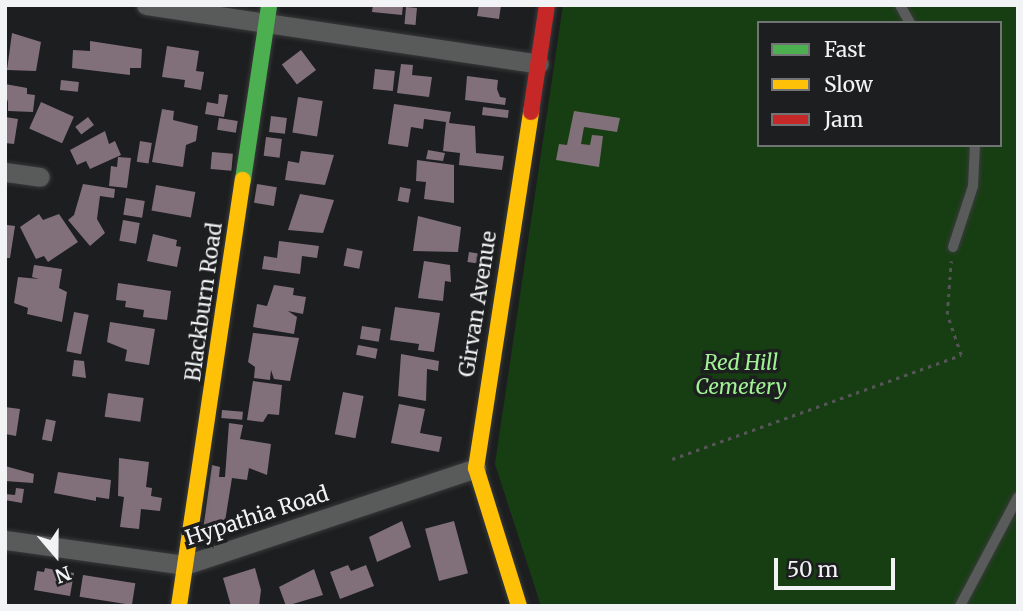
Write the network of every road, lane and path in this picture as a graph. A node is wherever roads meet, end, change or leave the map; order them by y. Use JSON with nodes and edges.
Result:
{"nodes":[{"id":1,"x":146,"y":5,"type":"edge"},
{"id":2,"x":547,"y":5,"type":"edge"},
{"id":3,"x":900,"y":5,"type":"edge"},
{"id":4,"x":268,"y":14,"type":"edge"},
{"id":5,"x":909,"y":21,"type":"edge"},
{"id":6,"x":539,"y":64,"type":"junction"},
{"id":7,"x":975,"y":147,"type":"edge"},
{"id":8,"x":5,"y":173,"type":"edge"},
{"id":9,"x":40,"y":177,"type":"dead end"},
{"id":10,"x":953,"y":247,"type":"joint"},
{"id":11,"x":672,"y":459,"type":"dead end"},
{"id":12,"x":476,"y":468,"type":"junction"},
{"id":13,"x":1018,"y":497,"type":"edge"},
{"id":14,"x":5,"y":540,"type":"edge"},
{"id":15,"x":185,"y":565,"type":"junction"},
{"id":16,"x":180,"y":606,"type":"edge"},
{"id":17,"x":519,"y":606,"type":"edge"},
{"id":18,"x":960,"y":606,"type":"edge"}],
"edges":[{"from":1,"to":4,"type":"street"},
{"from":2,"to":6,"type":"street","name":"Girvan Avenue"},
{"from":3,"to":5,"type":"lane"},
{"from":4,"to":6,"type":"street"},
{"from":4,"to":15,"type":"street","name":"Blackburn Road"},
{"from":6,"to":12,"type":"street","name":"Girvan Avenue"},
{"from":7,"to":10,"type":"lane"},
{"from":8,"to":9,"type":"street"},
{"from":10,"to":11,"type":"path"},
{"from":12,"to":15,"type":"street","name":"Hypathia Road"},
{"from":12,"to":17,"type":"street","name":"Girvan Avenue"},
{"from":13,"to":18,"type":"lane"},
{"from":14,"to":15,"type":"street","name":"Hypathia Road"},
{"from":15,"to":16,"type":"street","name":"Blackburn Road"}]}
